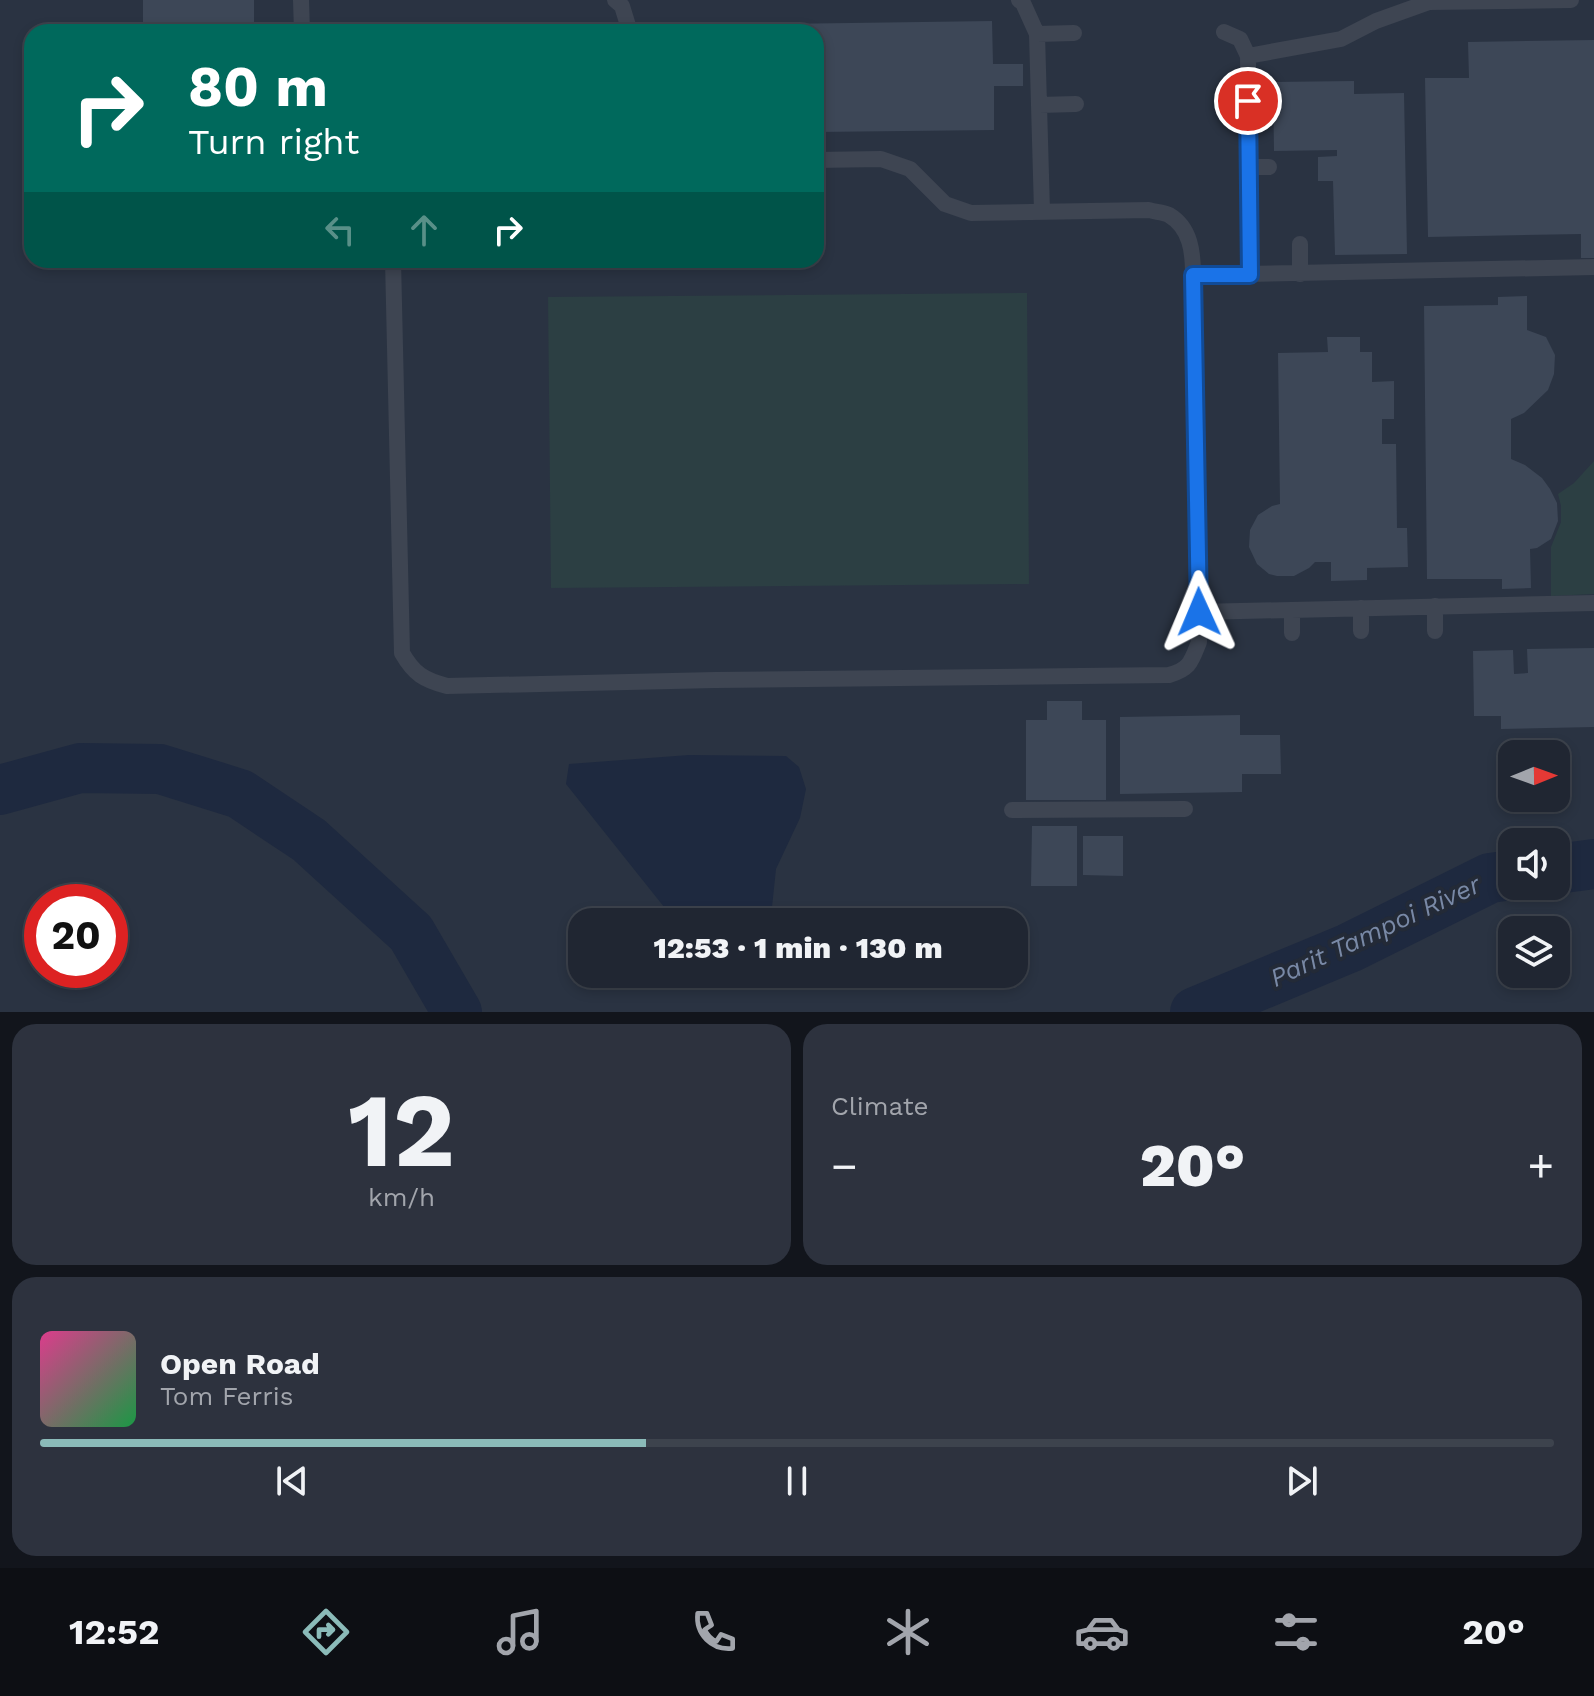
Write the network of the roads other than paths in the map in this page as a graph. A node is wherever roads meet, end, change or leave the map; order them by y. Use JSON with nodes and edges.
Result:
{"nodes":[{"id":1,"x":301,"y":0,"type":"edge"},
{"id":2,"x":615,"y":0,"type":"edge"},
{"id":3,"x":1019,"y":0,"type":"edge"},
{"id":4,"x":1571,"y":0,"type":"edge"},
{"id":5,"x":302,"y":24,"type":"edge"},
{"id":6,"x":628,"y":24,"type":"edge"},
{"id":7,"x":1224,"y":32,"type":"dead end"},
{"id":8,"x":1074,"y":33,"type":"dead end"},
{"id":9,"x":1037,"y":34,"type":"junction"},
{"id":10,"x":1248,"y":56,"type":"junction"},
{"id":11,"x":1248,"y":101,"type":"junction"},
{"id":12,"x":1226,"y":102,"type":"dead end"},
{"id":13,"x":1076,"y":104,"type":"dead end"},
{"id":14,"x":1039,"y":105,"type":"junction"},
{"id":15,"x":824,"y":160,"type":"edge"},
{"id":16,"x":1249,"y":167,"type":"junction"},
{"id":17,"x":1269,"y":167,"type":"dead end"},
{"id":18,"x":1042,"y":211,"type":"junction"},
{"id":19,"x":1300,"y":244,"type":"dead end"},
{"id":20,"x":1594,"y":267,"type":"edge"},
{"id":21,"x":393,"y":268,"type":"edge"},
{"id":22,"x":1300,"y":274,"type":"junction"},
{"id":23,"x":1193,"y":275,"type":"junction"},
{"id":24,"x":1250,"y":275,"type":"junction"},
{"id":25,"x":1594,"y":603,"type":"edge"},
{"id":26,"x":1435,"y":606,"type":"junction"},
{"id":27,"x":1361,"y":608,"type":"junction"},
{"id":28,"x":1292,"y":610,"type":"junction"},
{"id":29,"x":1199,"y":612,"type":"junction"},
{"id":30,"x":1361,"y":631,"type":"dead end"},
{"id":31,"x":1435,"y":631,"type":"dead end"},
{"id":32,"x":1292,"y":633,"type":"dead end"},
{"id":33,"x":1185,"y":809,"type":"dead end"},
{"id":34,"x":1012,"y":810,"type":"dead end"}],
"edges":[{"from":1,"to":5,"type":"lane"},
{"from":2,"to":6,"type":"lane"},
{"from":3,"to":9,"type":"lane"},
{"from":4,"to":10,"type":"lane"},
{"from":7,"to":10,"type":"lane"},
{"from":8,"to":9,"type":"lane"},
{"from":9,"to":14,"type":"lane"},
{"from":10,"to":11,"type":"lane"},
{"from":11,"to":12,"type":"lane"},
{"from":11,"to":16,"type":"lane"},
{"from":13,"to":14,"type":"lane"},
{"from":14,"to":18,"type":"lane"},
{"from":15,"to":18,"type":"lane"},
{"from":16,"to":17,"type":"lane"},
{"from":16,"to":24,"type":"lane"},
{"from":18,"to":23,"type":"lane"},
{"from":19,"to":22,"type":"lane"},
{"from":20,"to":22,"type":"lane"},
{"from":21,"to":29,"type":"lane"},
{"from":22,"to":24,"type":"lane"},
{"from":23,"to":24,"type":"lane"},
{"from":23,"to":29,"type":"lane"},
{"from":25,"to":26,"type":"lane"},
{"from":26,"to":27,"type":"lane"},
{"from":26,"to":31,"type":"lane"},
{"from":27,"to":28,"type":"lane"},
{"from":27,"to":30,"type":"lane"},
{"from":28,"to":29,"type":"lane"},
{"from":28,"to":32,"type":"lane"},
{"from":33,"to":34,"type":"lane"}]}
